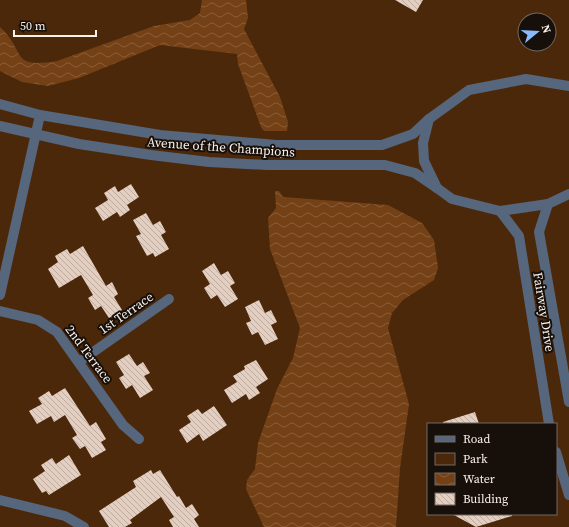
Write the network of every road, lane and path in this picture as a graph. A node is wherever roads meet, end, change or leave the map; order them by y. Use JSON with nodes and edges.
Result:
{"nodes":[{"id":1,"x":569,"y":86,"type":"edge"},
{"id":2,"x":0,"y":104,"type":"edge"},
{"id":3,"x":40,"y":115,"type":"junction"},
{"id":4,"x":429,"y":119,"type":"junction"},
{"id":5,"x":0,"y":126,"type":"edge"},
{"id":6,"x":36,"y":135,"type":"junction"},
{"id":7,"x":437,"y":188,"type":"junction"},
{"id":8,"x":569,"y":194,"type":"edge"},
{"id":9,"x":548,"y":204,"type":"junction"},
{"id":10,"x":500,"y":211,"type":"junction"},
{"id":11,"x":0,"y":295,"type":"edge"},
{"id":12,"x":168,"y":299,"type":"dead end"},
{"id":13,"x":0,"y":311,"type":"edge"},
{"id":14,"x":79,"y":362,"type":"junction"},
{"id":15,"x":569,"y":402,"type":"edge"},
{"id":16,"x":549,"y":423,"type":"edge"},
{"id":17,"x":139,"y":438,"type":"dead end"},
{"id":18,"x":557,"y":455,"type":"edge"},
{"id":19,"x":569,"y":495,"type":"edge"},
{"id":20,"x":0,"y":500,"type":"edge"},
{"id":21,"x":84,"y":527,"type":"edge"}],
"edges":[{"from":1,"to":4,"type":"street","name":"Avenue of the Champions"},
{"from":2,"to":3,"type":"street","name":"Avenue of the Champions"},
{"from":3,"to":4,"type":"street","name":"Avenue of the Champions"},
{"from":3,"to":6,"type":"street"},
{"from":4,"to":7,"type":"street"},
{"from":5,"to":6,"type":"street","name":"Avenue of the Champions"},
{"from":6,"to":7,"type":"street","name":"Avenue of the Champions"},
{"from":6,"to":11,"type":"street"},
{"from":7,"to":10,"type":"street","name":"Avenue of the Champions"},
{"from":8,"to":9,"type":"street"},
{"from":9,"to":10,"type":"street"},
{"from":9,"to":15,"type":"street","name":"Fairway Drive"},
{"from":10,"to":16,"type":"street","name":"Fairway Drive"},
{"from":12,"to":14,"type":"street","name":"1st Terrace"},
{"from":13,"to":14,"type":"street","name":"2nd Terrace"},
{"from":14,"to":17,"type":"street","name":"2nd Terrace"},
{"from":18,"to":19,"type":"street"},
{"from":20,"to":21,"type":"street"}]}
